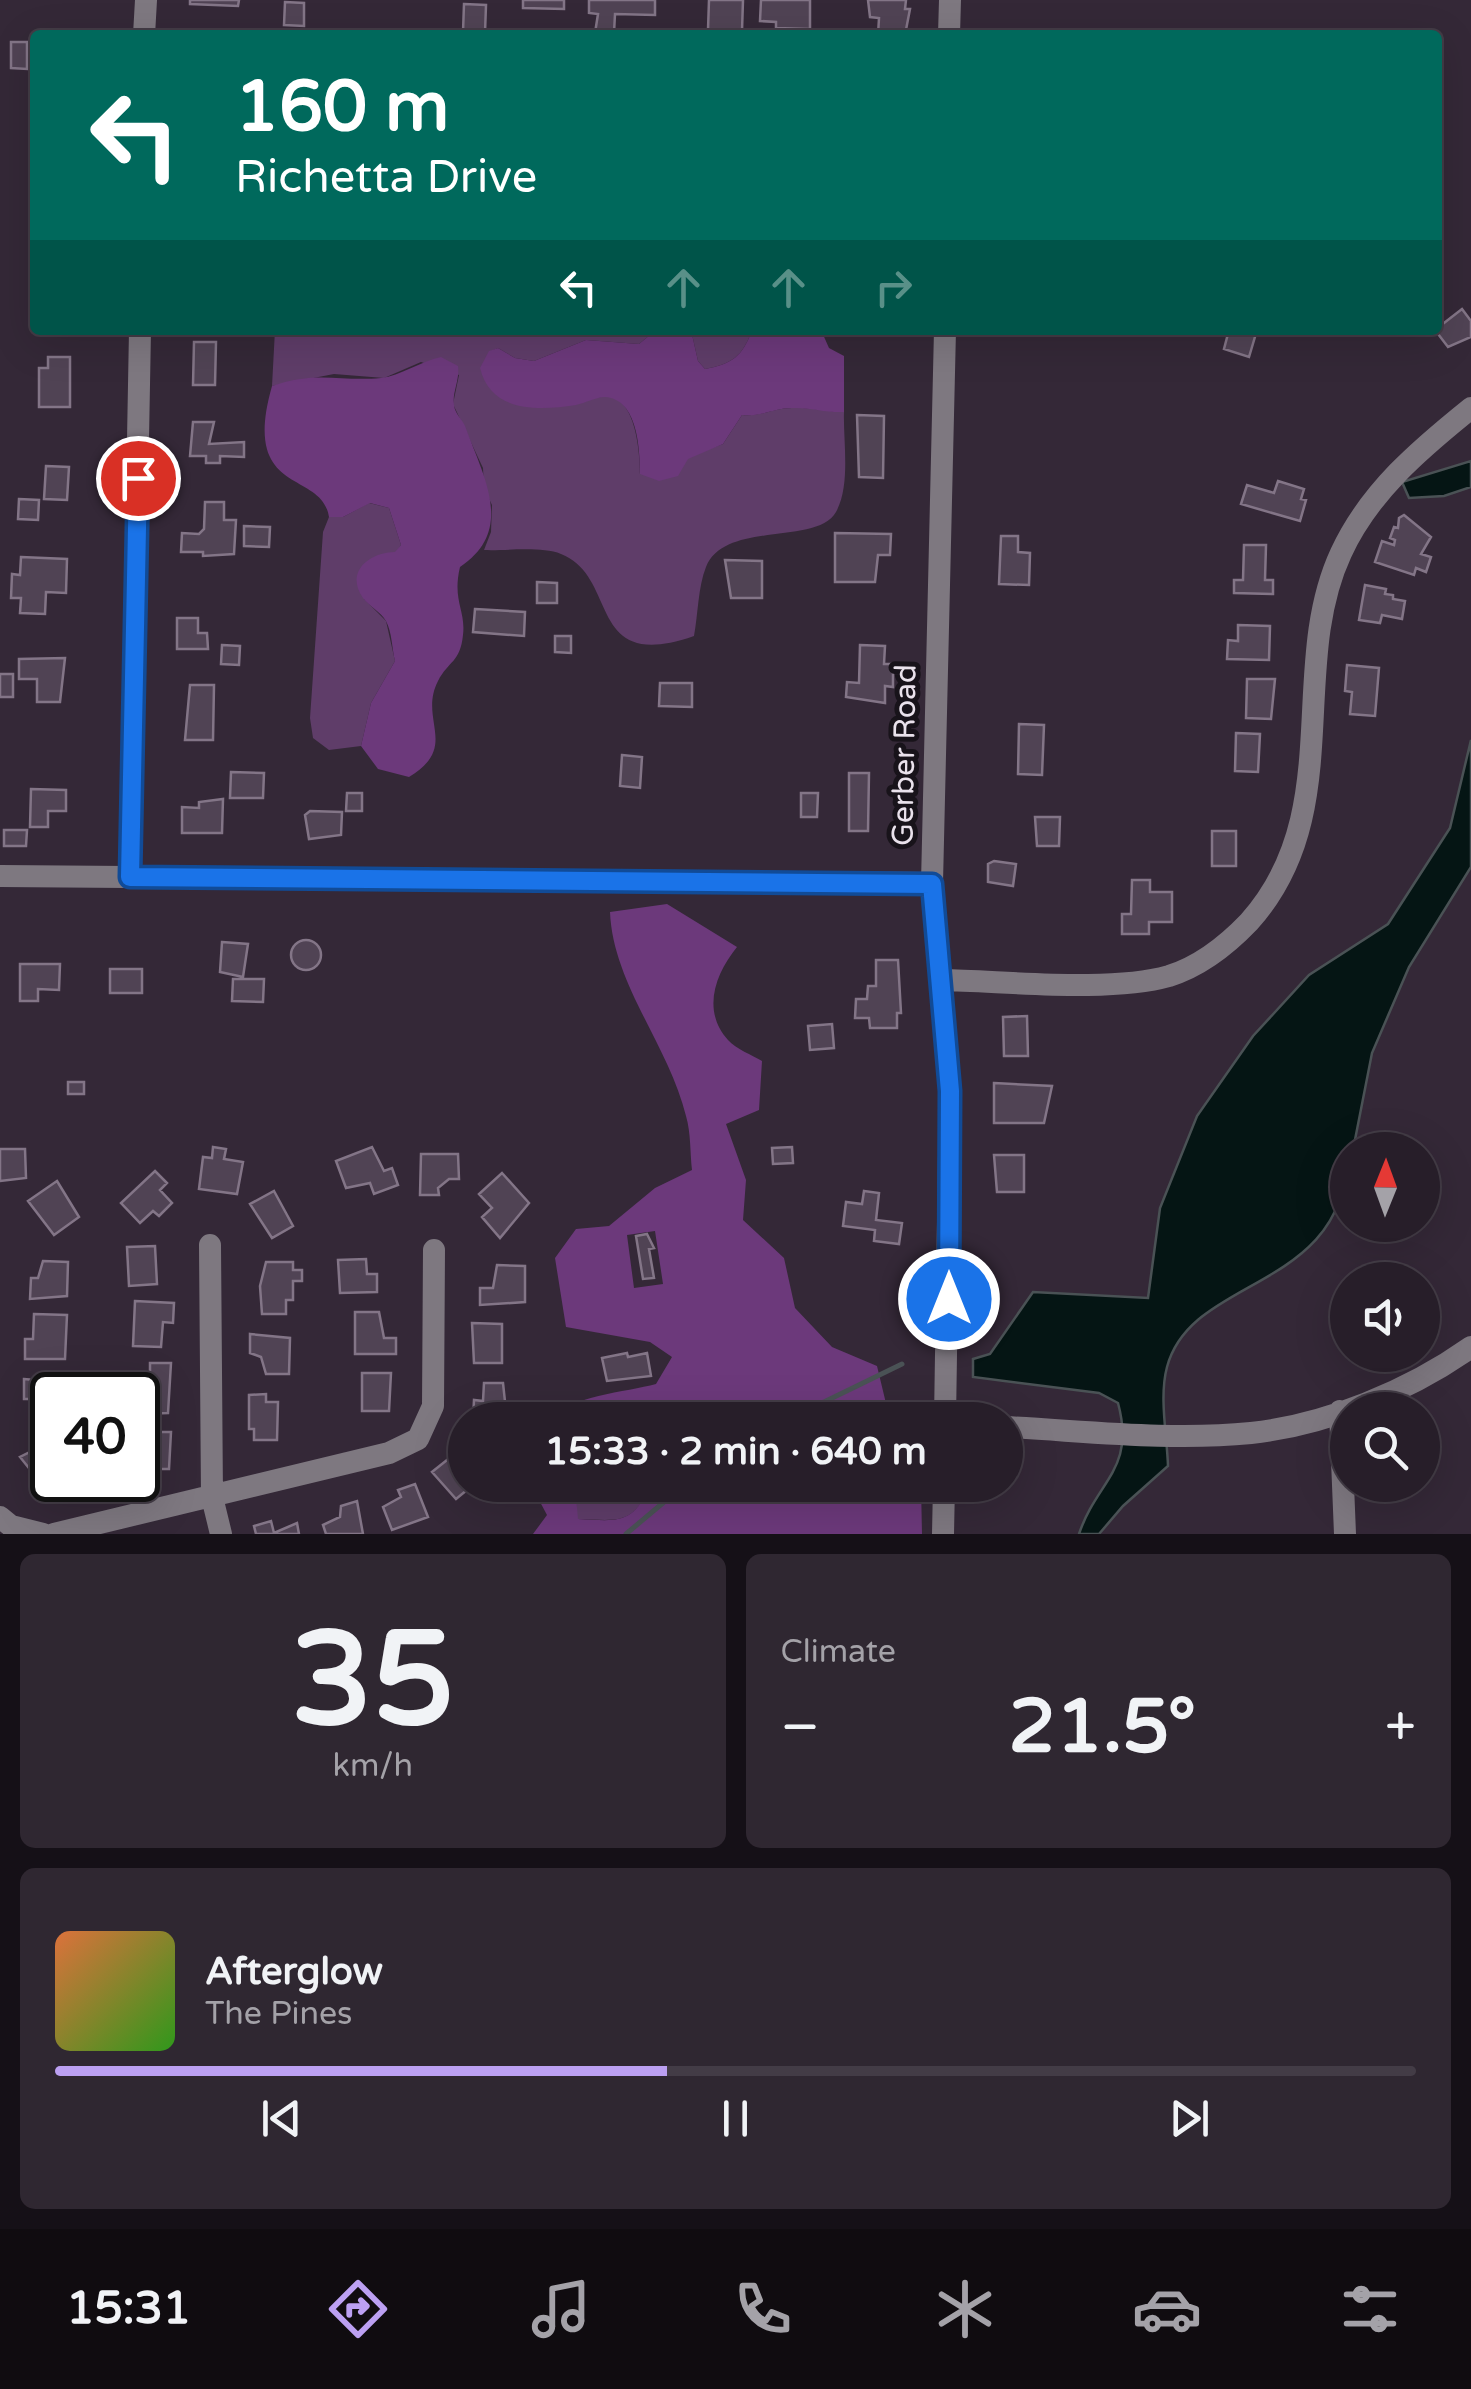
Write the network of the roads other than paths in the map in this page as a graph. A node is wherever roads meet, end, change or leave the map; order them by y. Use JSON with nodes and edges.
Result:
{"nodes":[{"id":1,"x":146,"y":0,"type":"edge"},
{"id":2,"x":950,"y":0,"type":"edge"},
{"id":3,"x":144,"y":30,"type":"edge"},
{"id":4,"x":949,"y":30,"type":"edge"},
{"id":5,"x":140,"y":335,"type":"edge"},
{"id":6,"x":945,"y":335,"type":"edge"},
{"id":7,"x":1471,"y":408,"type":"edge"},
{"id":8,"x":0,"y":876,"type":"edge"},
{"id":9,"x":130,"y":877,"type":"junction"},
{"id":10,"x":932,"y":884,"type":"junction"},
{"id":11,"x":942,"y":980,"type":"junction"},
{"id":12,"x":210,"y":1246,"type":"dead end"},
{"id":13,"x":434,"y":1250,"type":"dead end"},
{"id":14,"x":1471,"y":1347,"type":"edge"},
{"id":15,"x":1387,"y":1392,"type":"edge"},
{"id":16,"x":946,"y":1402,"type":"edge"},
{"id":17,"x":1330,"y":1413,"type":"edge"},
{"id":18,"x":1023,"y":1427,"type":"edge"},
{"id":19,"x":212,"y":1496,"type":"junction"},
{"id":20,"x":944,"y":1502,"type":"edge"},
{"id":21,"x":1344,"y":1502,"type":"edge"},
{"id":22,"x":0,"y":1517,"type":"edge"},
{"id":23,"x":43,"y":1534,"type":"edge"},
{"id":24,"x":54,"y":1534,"type":"edge"},
{"id":25,"x":221,"y":1534,"type":"edge"},
{"id":26,"x":943,"y":1534,"type":"edge"},
{"id":27,"x":1345,"y":1534,"type":"edge"}],
"edges":[{"from":1,"to":3,"type":"street"},
{"from":2,"to":4,"type":"street"},
{"from":5,"to":9,"type":"street"},
{"from":6,"to":10,"type":"street","name":"Gerber Road"},
{"from":7,"to":11,"type":"street"},
{"from":8,"to":9,"type":"street"},
{"from":9,"to":10,"type":"street"},
{"from":10,"to":11,"type":"street","name":"Gerber Road"},
{"from":11,"to":16,"type":"street","name":"Gerber Road"},
{"from":12,"to":19,"type":"street"},
{"from":13,"to":19,"type":"street"},
{"from":14,"to":15,"type":"street"},
{"from":17,"to":18,"type":"street"},
{"from":19,"to":24,"type":"street"},
{"from":19,"to":25,"type":"street"},
{"from":20,"to":26,"type":"street"},
{"from":21,"to":27,"type":"street"},
{"from":22,"to":23,"type":"street"}]}
